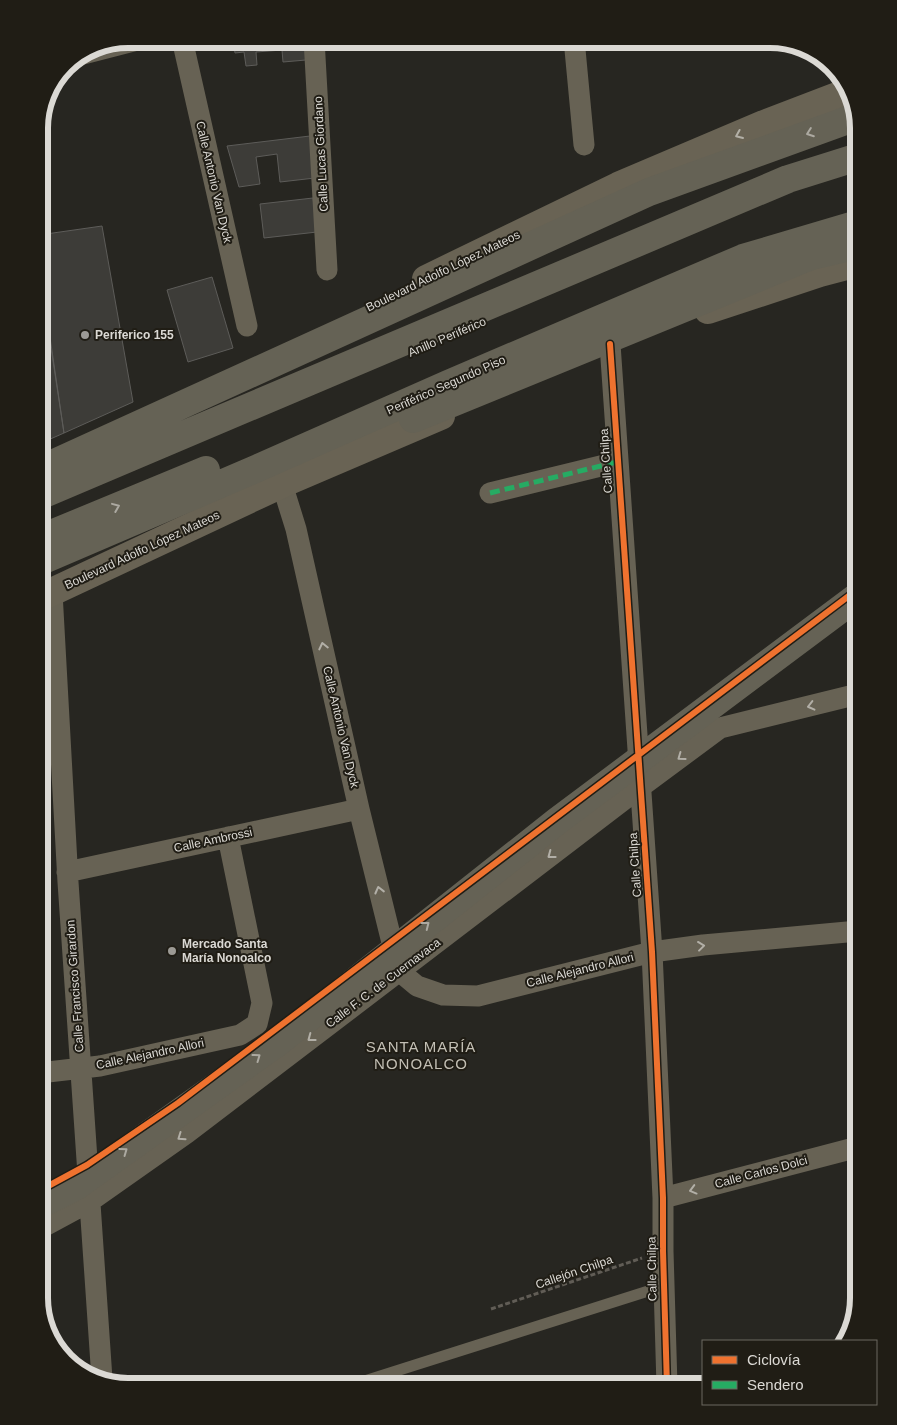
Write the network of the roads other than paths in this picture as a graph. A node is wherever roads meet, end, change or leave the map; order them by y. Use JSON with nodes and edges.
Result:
{"nodes":[{"id":1,"x":184,"y":48,"type":"edge"},
{"id":2,"x":315,"y":48,"type":"edge"},
{"id":3,"x":575,"y":48,"type":"edge"},
{"id":4,"x":842,"y":95,"type":"edge"},
{"id":5,"x":849,"y":119,"type":"edge"},
{"id":6,"x":584,"y":145,"type":"dead end"},
{"id":7,"x":850,"y":159,"type":"edge"},
{"id":8,"x":850,"y":174,"type":"edge"},
{"id":9,"x":850,"y":210,"type":"edge"},
{"id":10,"x":850,"y":226,"type":"edge"},
{"id":11,"x":850,"y":247,"type":"edge"},
{"id":12,"x":850,"y":265,"type":"edge"},
{"id":13,"x":327,"y":270,"type":"dead end"},
{"id":14,"x":247,"y":326,"type":"dead end"},
{"id":15,"x":610,"y":344,"type":"junction"},
{"id":16,"x":48,"y":452,"type":"edge"},
{"id":17,"x":617,"y":462,"type":"junction"},
{"id":18,"x":48,"y":466,"type":"edge"},
{"id":19,"x":282,"y":484,"type":"junction"},
{"id":20,"x":48,"y":492,"type":"edge"},
{"id":21,"x":490,"y":493,"type":"dead end"},
{"id":22,"x":48,"y":506,"type":"edge"},
{"id":23,"x":48,"y":536,"type":"edge"},
{"id":24,"x":48,"y":539,"type":"edge"},
{"id":25,"x":48,"y":558,"type":"edge"},
{"id":26,"x":48,"y":594,"type":"edge"},
{"id":27,"x":850,"y":602,"type":"edge"},
{"id":28,"x":48,"y":621,"type":"edge"},
{"id":29,"x":850,"y":696,"type":"edge"},
{"id":30,"x":642,"y":786,"type":"junction"},
{"id":31,"x":359,"y":810,"type":"junction"},
{"id":32,"x":228,"y":838,"type":"junction"},
{"id":33,"x":67,"y":872,"type":"junction"},
{"id":34,"x":850,"y":932,"type":"edge"},
{"id":35,"x":652,"y":952,"type":"junction"},
{"id":36,"x":399,"y":971,"type":"junction"},
{"id":37,"x":81,"y":1068,"type":"junction"},
{"id":38,"x":48,"y":1072,"type":"edge"},
{"id":39,"x":850,"y":1149,"type":"edge"},
{"id":40,"x":663,"y":1198,"type":"junction"},
{"id":41,"x":48,"y":1200,"type":"edge"},
{"id":42,"x":89,"y":1202,"type":"junction"},
{"id":43,"x":48,"y":1224,"type":"edge"},
{"id":44,"x":664,"y":1286,"type":"junction"},
{"id":45,"x":102,"y":1373,"type":"edge"},
{"id":46,"x":376,"y":1377,"type":"edge"},
{"id":47,"x":666,"y":1378,"type":"edge"}],
"edges":[{"from":1,"to":14,"type":"street","name":"Calle Antonio Van Dyck"},
{"from":2,"to":13,"type":"street","name":"Calle Lucas Giordano"},
{"from":3,"to":6,"type":"street"},
{"from":4,"to":16,"type":"main road","name":"Boulevard Adolfo López Mateos","one_way":true},
{"from":5,"to":18,"type":"highway","one_way":true},
{"from":7,"to":20,"type":"highway"},
{"from":8,"to":22,"type":"highway","name":"Anillo Periférico"},
{"from":23,"to":9,"type":"highway","one_way":true},
{"from":10,"to":25,"type":"highway","name":"Periférico Segundo Piso"},
{"from":11,"to":24,"type":"highway"},
{"from":12,"to":15,"type":"main road","name":"Boulevard Adolfo López Mateos"},
{"from":15,"to":17,"type":"street","name":"Calle Chilpa"},
{"from":15,"to":19,"type":"main road","name":"Boulevard Adolfo López Mateos"},
{"from":17,"to":21,"type":"street"},
{"from":17,"to":30,"type":"street","name":"Calle Chilpa"},
{"from":19,"to":26,"type":"main road","name":"Boulevard Adolfo López Mateos"},
{"from":31,"to":19,"type":"street","name":"Calle Antonio Van Dyck","one_way":true},
{"from":41,"to":27,"type":"highway","one_way":true},
{"from":28,"to":33,"type":"street","name":"Calle Francisco Girardon"},
{"from":29,"to":30,"type":"street","name":"Calle F. C. de Cuernavaca","one_way":true},
{"from":30,"to":35,"type":"street","name":"Calle Chilpa"},
{"from":30,"to":36,"type":"street","name":"Calle F. C. de Cuernavaca","one_way":true},
{"from":31,"to":32,"type":"street","name":"Calle Ambrossi"},
{"from":36,"to":31,"type":"street","name":"Calle Antonio Van Dyck","one_way":true},
{"from":32,"to":33,"type":"street","name":"Calle Ambrossi"},
{"from":32,"to":37,"type":"street","name":"Calle Alejandro Allori"},
{"from":33,"to":37,"type":"street","name":"Calle Francisco Girardon"},
{"from":35,"to":34,"type":"street","name":"Calle Alejandro Allori","one_way":true},
{"from":35,"to":36,"type":"street","name":"Calle Alejandro Allori"},
{"from":35,"to":40,"type":"street","name":"Calle Chilpa"},
{"from":36,"to":42,"type":"street","name":"Calle F. C. de Cuernavaca","one_way":true},
{"from":37,"to":38,"type":"street","name":"Calle Alejandro Allori"},
{"from":37,"to":42,"type":"street","name":"Calle Francisco Girardon"},
{"from":39,"to":40,"type":"street","name":"Calle Carlos Dolci","one_way":true},
{"from":40,"to":44,"type":"street","name":"Calle Chilpa"},
{"from":42,"to":43,"type":"street","name":"Calle F. C. de Cuernavaca"},
{"from":42,"to":45,"type":"street","name":"Calle Francisco Girardon"},
{"from":44,"to":46,"type":"lane"},
{"from":44,"to":47,"type":"street","name":"Calle Chilpa"}]}
